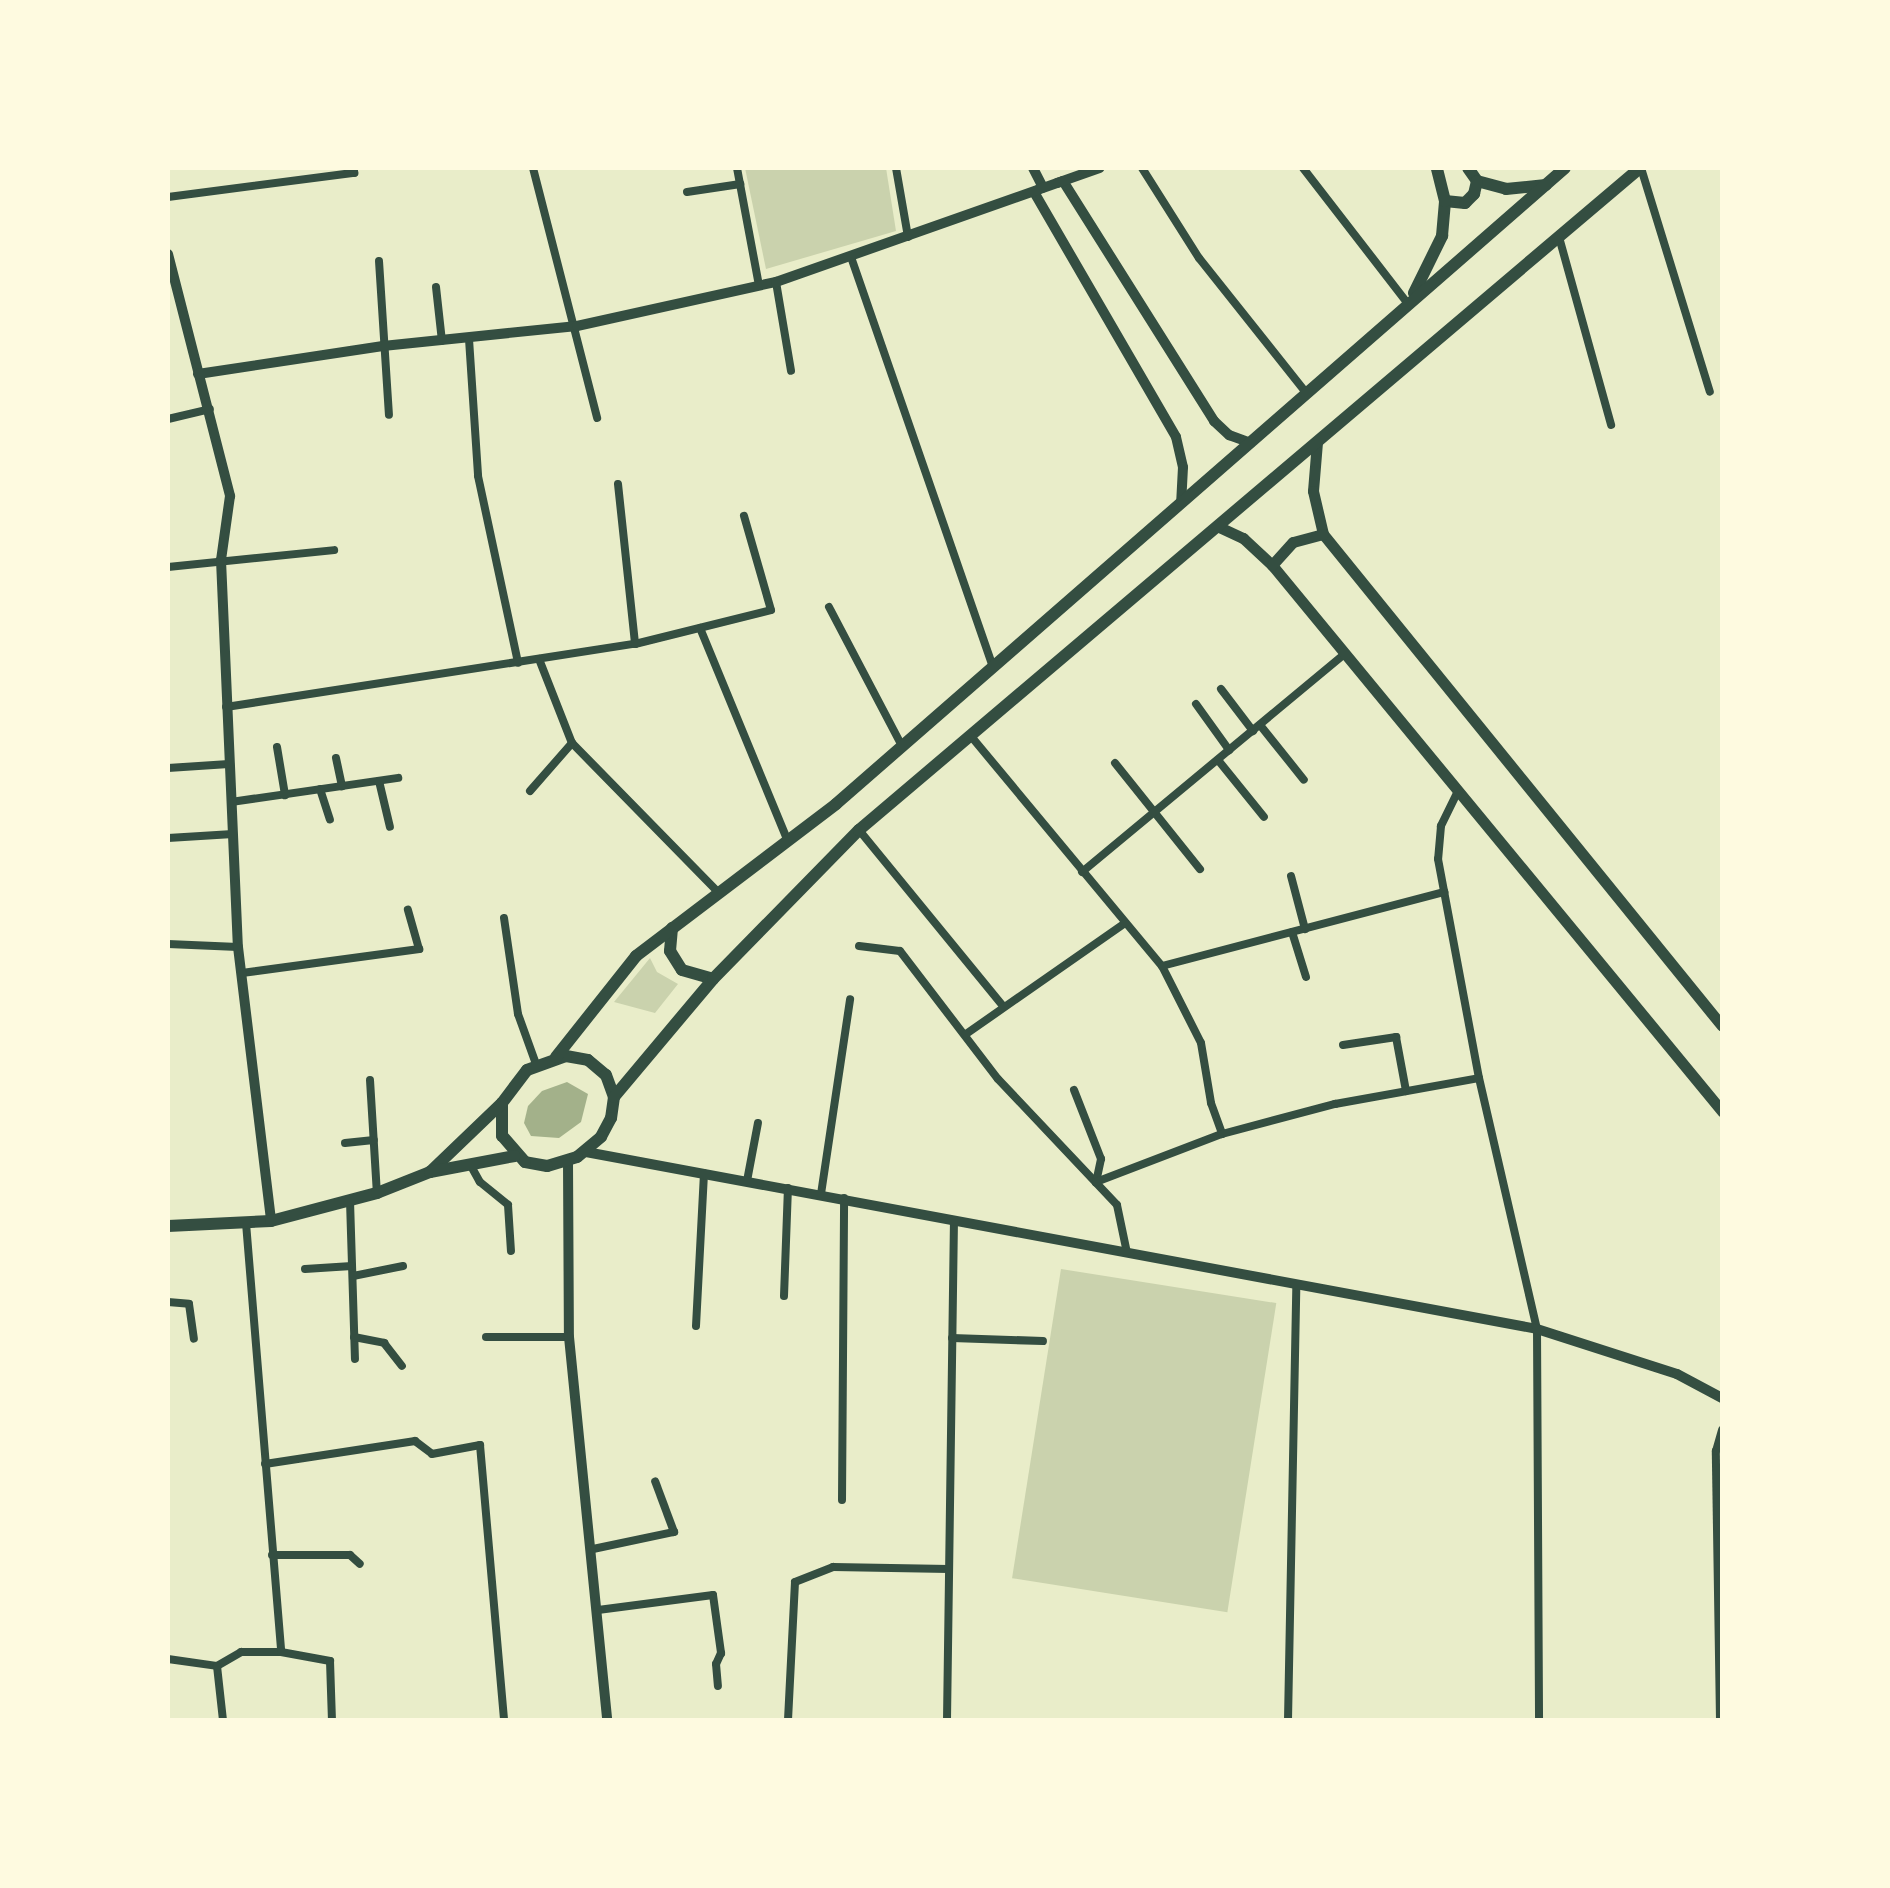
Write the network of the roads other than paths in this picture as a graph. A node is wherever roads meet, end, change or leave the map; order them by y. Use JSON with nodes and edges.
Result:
{"nodes":[{"id":1,"x":354,"y":168,"type":"edge"},
{"id":2,"x":533,"y":168,"type":"edge"},
{"id":3,"x":737,"y":168,"type":"edge"},
{"id":4,"x":896,"y":168,"type":"edge"},
{"id":5,"x":1033,"y":168,"type":"edge"},
{"id":6,"x":1100,"y":168,"type":"edge"},
{"id":7,"x":1142,"y":168,"type":"edge"},
{"id":8,"x":1303,"y":168,"type":"edge"},
{"id":9,"x":1437,"y":168,"type":"edge"},
{"id":10,"x":1468,"y":168,"type":"edge"},
{"id":11,"x":1565,"y":168,"type":"edge"},
{"id":12,"x":1641,"y":168,"type":"edge"},
{"id":13,"x":1063,"y":181,"type":"junction"},
{"id":14,"x":1477,"y":181,"type":"junction"},
{"id":15,"x":740,"y":184,"type":"junction"},
{"id":16,"x":1546,"y":185,"type":"junction"},
{"id":17,"x":1038,"y":190,"type":"junction"},
{"id":18,"x":687,"y":192,"type":"dead end"},
{"id":19,"x":168,"y":197,"type":"edge"},
{"id":20,"x":1445,"y":201,"type":"junction"},
{"id":21,"x":908,"y":237,"type":"junction"},
{"id":22,"x":1559,"y":237,"type":"junction"},
{"id":23,"x":168,"y":254,"type":"edge"},
{"id":24,"x":851,"y":257,"type":"junction"},
{"id":25,"x":379,"y":261,"type":"dead end"},
{"id":26,"x":776,"y":282,"type":"junction"},
{"id":27,"x":759,"y":286,"type":"junction"},
{"id":28,"x":436,"y":287,"type":"dead end"},
{"id":29,"x":1408,"y":304,"type":"junction"},
{"id":30,"x":577,"y":326,"type":"junction"},
{"id":31,"x":469,"y":339,"type":"junction"},
{"id":32,"x":442,"y":341,"type":"junction"},
{"id":33,"x":383,"y":346,"type":"junction"},
{"id":34,"x":791,"y":371,"type":"dead end"},
{"id":35,"x":198,"y":374,"type":"junction"},
{"id":36,"x":1710,"y":392,"type":"dead end"},
{"id":37,"x":1307,"y":394,"type":"junction"},
{"id":38,"x":210,"y":409,"type":"junction"},
{"id":39,"x":389,"y":415,"type":"dead end"},
{"id":40,"x":597,"y":418,"type":"dead end"},
{"id":41,"x":168,"y":419,"type":"edge"},
{"id":42,"x":1611,"y":425,"type":"dead end"},
{"id":43,"x":1317,"y":442,"type":"junction"},
{"id":44,"x":1251,"y":443,"type":"junction"},
{"id":45,"x":618,"y":484,"type":"dead end"},
{"id":46,"x":1181,"y":503,"type":"junction"},
{"id":47,"x":744,"y":516,"type":"dead end"},
{"id":48,"x":1217,"y":526,"type":"junction"},
{"id":49,"x":1323,"y":534,"type":"junction"},
{"id":50,"x":334,"y":550,"type":"dead end"},
{"id":51,"x":221,"y":560,"type":"junction"},
{"id":52,"x":1272,"y":565,"type":"junction"},
{"id":53,"x":168,"y":567,"type":"edge"},
{"id":54,"x":829,"y":607,"type":"dead end"},
{"id":55,"x":700,"y":628,"type":"junction"},
{"id":56,"x":635,"y":644,"type":"junction"},
{"id":57,"x":1345,"y":654,"type":"junction"},
{"id":58,"x":539,"y":659,"type":"junction"},
{"id":59,"x":518,"y":663,"type":"junction"},
{"id":60,"x":993,"y":667,"type":"junction"},
{"id":61,"x":1221,"y":689,"type":"dead end"},
{"id":62,"x":1196,"y":704,"type":"dead end"},
{"id":63,"x":226,"y":707,"type":"junction"},
{"id":64,"x":1257,"y":728,"type":"junction"},
{"id":65,"x":970,"y":735,"type":"junction"},
{"id":66,"x":572,"y":743,"type":"junction"},
{"id":67,"x":902,"y":746,"type":"junction"},
{"id":68,"x":277,"y":747,"type":"dead end"},
{"id":69,"x":1229,"y":750,"type":"junction"},
{"id":70,"x":336,"y":758,"type":"dead end"},
{"id":71,"x":1218,"y":760,"type":"junction"},
{"id":72,"x":1115,"y":763,"type":"dead end"},
{"id":73,"x":229,"y":764,"type":"junction"},
{"id":74,"x":168,"y":768,"type":"edge"},
{"id":75,"x":398,"y":778,"type":"dead end"},
{"id":76,"x":1304,"y":780,"type":"dead end"},
{"id":77,"x":379,"y":781,"type":"junction"},
{"id":78,"x":342,"y":786,"type":"junction"},
{"id":79,"x":320,"y":789,"type":"junction"},
{"id":80,"x":530,"y":791,"type":"dead end"},
{"id":81,"x":1458,"y":791,"type":"junction"},
{"id":82,"x":285,"y":795,"type":"junction"},
{"id":83,"x":231,"y":802,"type":"junction"},
{"id":84,"x":1156,"y":811,"type":"junction"},
{"id":85,"x":1264,"y":817,"type":"dead end"},
{"id":86,"x":330,"y":819,"type":"dead end"},
{"id":87,"x":390,"y":827,"type":"dead end"},
{"id":88,"x":859,"y":830,"type":"junction"},
{"id":89,"x":233,"y":834,"type":"junction"},
{"id":90,"x":168,"y":838,"type":"edge"},
{"id":91,"x":788,"y":841,"type":"junction"},
{"id":92,"x":1200,"y":869,"type":"dead end"},
{"id":93,"x":1082,"y":872,"type":"junction"},
{"id":94,"x":1291,"y":876,"type":"dead end"},
{"id":95,"x":1444,"y":892,"type":"junction"},
{"id":96,"x":719,"y":893,"type":"junction"},
{"id":97,"x":408,"y":910,"type":"dead end"},
{"id":98,"x":504,"y":918,"type":"dead end"},
{"id":99,"x":1125,"y":923,"type":"junction"},
{"id":100,"x":672,"y":928,"type":"junction"},
{"id":101,"x":1305,"y":929,"type":"junction"},
{"id":102,"x":1292,"y":932,"type":"junction"},
{"id":103,"x":168,"y":944,"type":"edge"},
{"id":104,"x":859,"y":946,"type":"dead end"},
{"id":105,"x":238,"y":947,"type":"junction"},
{"id":106,"x":1162,"y":966,"type":"junction"},
{"id":107,"x":242,"y":973,"type":"junction"},
{"id":108,"x":1306,"y":977,"type":"dead end"},
{"id":109,"x":713,"y":979,"type":"junction"},
{"id":110,"x":850,"y":999,"type":"dead end"},
{"id":111,"x":1003,"y":1006,"type":"junction"},
{"id":112,"x":1722,"y":1026,"type":"edge"},
{"id":113,"x":966,"y":1034,"type":"junction"},
{"id":114,"x":1343,"y":1045,"type":"dead end"},
{"id":115,"x":556,"y":1057,"type":"junction"},
{"id":116,"x":536,"y":1064,"type":"junction"},
{"id":117,"x":1479,"y":1078,"type":"junction"},
{"id":118,"x":370,"y":1080,"type":"dead end"},
{"id":119,"x":1074,"y":1090,"type":"dead end"},
{"id":120,"x":1406,"y":1091,"type":"junction"},
{"id":121,"x":614,"y":1097,"type":"junction"},
{"id":122,"x":502,"y":1103,"type":"junction"},
{"id":123,"x":1722,"y":1111,"type":"edge"},
{"id":124,"x":758,"y":1123,"type":"dead end"},
{"id":125,"x":1222,"y":1134,"type":"junction"},
{"id":126,"x":374,"y":1140,"type":"junction"},
{"id":127,"x":345,"y":1143,"type":"dead end"},
{"id":128,"x":586,"y":1152,"type":"junction"},
{"id":129,"x":515,"y":1156,"type":"junction"},
{"id":130,"x":568,"y":1162,"type":"junction"},
{"id":131,"x":471,"y":1166,"type":"junction"},
{"id":132,"x":430,"y":1172,"type":"junction"},
{"id":133,"x":704,"y":1173,"type":"junction"},
{"id":134,"x":747,"y":1181,"type":"junction"},
{"id":135,"x":1096,"y":1182,"type":"junction"},
{"id":136,"x":788,"y":1188,"type":"junction"},
{"id":137,"x":377,"y":1193,"type":"junction"},
{"id":138,"x":821,"y":1194,"type":"junction"},
{"id":139,"x":844,"y":1198,"type":"junction"},
{"id":140,"x":350,"y":1201,"type":"junction"},
{"id":141,"x":954,"y":1220,"type":"junction"},
{"id":142,"x":271,"y":1221,"type":"junction"},
{"id":143,"x":246,"y":1223,"type":"junction"},
{"id":144,"x":168,"y":1226,"type":"edge"},
{"id":145,"x":511,"y":1251,"type":"dead end"},
{"id":146,"x":1127,"y":1253,"type":"junction"},
{"id":147,"x":403,"y":1266,"type":"dead end"},
{"id":148,"x":305,"y":1269,"type":"dead end"},
{"id":149,"x":352,"y":1271,"type":"junction"},
{"id":150,"x":1296,"y":1284,"type":"junction"},
{"id":151,"x":784,"y":1296,"type":"dead end"},
{"id":152,"x":168,"y":1302,"type":"edge"},
{"id":153,"x":696,"y":1326,"type":"dead end"},
{"id":154,"x":1537,"y":1329,"type":"junction"},
{"id":155,"x":354,"y":1337,"type":"junction"},
{"id":156,"x":486,"y":1337,"type":"dead end"},
{"id":157,"x":569,"y":1337,"type":"junction"},
{"id":158,"x":952,"y":1338,"type":"junction"},
{"id":159,"x":194,"y":1339,"type":"dead end"},
{"id":160,"x":1043,"y":1341,"type":"dead end"},
{"id":161,"x":355,"y":1359,"type":"dead end"},
{"id":162,"x":402,"y":1366,"type":"dead end"},
{"id":163,"x":1722,"y":1398,"type":"edge"},
{"id":164,"x":1722,"y":1430,"type":"edge"},
{"id":165,"x":265,"y":1464,"type":"junction"},
{"id":166,"x":655,"y":1481,"type":"dead end"},
{"id":167,"x":842,"y":1500,"type":"dead end"},
{"id":168,"x":593,"y":1549,"type":"junction"},
{"id":169,"x":272,"y":1555,"type":"junction"},
{"id":170,"x":360,"y":1564,"type":"dead end"},
{"id":171,"x":949,"y":1569,"type":"junction"},
{"id":172,"x":598,"y":1610,"type":"junction"},
{"id":173,"x":281,"y":1652,"type":"junction"},
{"id":174,"x":168,"y":1659,"type":"edge"},
{"id":175,"x":217,"y":1666,"type":"junction"},
{"id":176,"x":718,"y":1686,"type":"dead end"},
{"id":177,"x":223,"y":1720,"type":"edge"},
{"id":178,"x":332,"y":1720,"type":"edge"},
{"id":179,"x":504,"y":1720,"type":"edge"},
{"id":180,"x":607,"y":1720,"type":"edge"},
{"id":181,"x":788,"y":1720,"type":"edge"},
{"id":182,"x":947,"y":1720,"type":"edge"},
{"id":183,"x":1288,"y":1720,"type":"edge"},
{"id":184,"x":1539,"y":1720,"type":"edge"},
{"id":185,"x":1720,"y":1720,"type":"edge"}],
"edges":[{"from":1,"to":19,"type":"street"},
{"from":2,"to":30,"type":"street"},
{"from":3,"to":15,"type":"street"},
{"from":4,"to":21,"type":"street"},
{"from":5,"to":17,"type":"street"},
{"from":6,"to":13,"type":"street"},
{"from":7,"to":37,"type":"street"},
{"from":8,"to":29,"type":"street"},
{"from":9,"to":20,"type":"main road"},
{"from":10,"to":14,"type":"main road"},
{"from":11,"to":16,"type":"main road"},
{"from":12,"to":22,"type":"main road"},
{"from":12,"to":36,"type":"street"},
{"from":13,"to":17,"type":"street"},
{"from":13,"to":44,"type":"street"},
{"from":14,"to":16,"type":"main road"},
{"from":14,"to":20,"type":"main road"},
{"from":15,"to":18,"type":"street"},
{"from":15,"to":27,"type":"street"},
{"from":16,"to":29,"type":"main road"},
{"from":17,"to":21,"type":"street"},
{"from":17,"to":46,"type":"street"},
{"from":20,"to":29,"type":"main road"},
{"from":21,"to":24,"type":"street"},
{"from":22,"to":42,"type":"street"},
{"from":22,"to":43,"type":"main road"},
{"from":23,"to":35,"type":"street"},
{"from":24,"to":26,"type":"street"},
{"from":24,"to":60,"type":"street"},
{"from":25,"to":33,"type":"street"},
{"from":26,"to":27,"type":"street"},
{"from":26,"to":34,"type":"street"},
{"from":27,"to":30,"type":"street"},
{"from":28,"to":32,"type":"street"},
{"from":29,"to":37,"type":"main road"},
{"from":30,"to":31,"type":"street"},
{"from":30,"to":40,"type":"street"},
{"from":31,"to":32,"type":"street"},
{"from":31,"to":59,"type":"street"},
{"from":32,"to":33,"type":"street"},
{"from":33,"to":35,"type":"street"},
{"from":33,"to":39,"type":"street"},
{"from":35,"to":38,"type":"street"},
{"from":37,"to":44,"type":"main road"},
{"from":38,"to":41,"type":"street"},
{"from":38,"to":51,"type":"street"},
{"from":43,"to":48,"type":"main road"},
{"from":43,"to":49,"type":"main road"},
{"from":44,"to":46,"type":"main road"},
{"from":45,"to":56,"type":"street"},
{"from":46,"to":60,"type":"main road"},
{"from":47,"to":55,"type":"street"},
{"from":48,"to":52,"type":"main road"},
{"from":48,"to":65,"type":"main road"},
{"from":49,"to":52,"type":"main road"},
{"from":49,"to":112,"type":"main road"},
{"from":50,"to":51,"type":"street"},
{"from":51,"to":53,"type":"street"},
{"from":51,"to":63,"type":"street"},
{"from":52,"to":57,"type":"main road"},
{"from":54,"to":67,"type":"street"},
{"from":55,"to":56,"type":"street"},
{"from":55,"to":91,"type":"street"},
{"from":56,"to":58,"type":"street"},
{"from":57,"to":64,"type":"street"},
{"from":57,"to":81,"type":"main road"},
{"from":58,"to":59,"type":"street"},
{"from":58,"to":66,"type":"street"},
{"from":59,"to":63,"type":"street"},
{"from":60,"to":67,"type":"main road"},
{"from":61,"to":64,"type":"street"},
{"from":62,"to":69,"type":"street"},
{"from":63,"to":73,"type":"street"},
{"from":64,"to":69,"type":"street"},
{"from":64,"to":76,"type":"street"},
{"from":65,"to":88,"type":"main road"},
{"from":65,"to":93,"type":"street"},
{"from":66,"to":80,"type":"street"},
{"from":66,"to":96,"type":"street"},
{"from":67,"to":91,"type":"main road"},
{"from":68,"to":82,"type":"street"},
{"from":69,"to":71,"type":"street"},
{"from":70,"to":78,"type":"street"},
{"from":71,"to":84,"type":"street"},
{"from":71,"to":85,"type":"street"},
{"from":72,"to":84,"type":"street"},
{"from":73,"to":74,"type":"street"},
{"from":73,"to":83,"type":"street"},
{"from":75,"to":77,"type":"street"},
{"from":77,"to":78,"type":"street"},
{"from":77,"to":87,"type":"street"},
{"from":78,"to":79,"type":"street"},
{"from":79,"to":82,"type":"street"},
{"from":79,"to":86,"type":"street"},
{"from":81,"to":95,"type":"street"},
{"from":81,"to":123,"type":"main road"},
{"from":82,"to":83,"type":"street"},
{"from":83,"to":89,"type":"street"},
{"from":84,"to":92,"type":"street"},
{"from":84,"to":93,"type":"street"},
{"from":88,"to":109,"type":"main road"},
{"from":88,"to":111,"type":"street"},
{"from":89,"to":90,"type":"street"},
{"from":89,"to":105,"type":"street"},
{"from":91,"to":96,"type":"main road"},
{"from":93,"to":99,"type":"street"},
{"from":94,"to":101,"type":"street"},
{"from":95,"to":101,"type":"street"},
{"from":95,"to":117,"type":"street"},
{"from":96,"to":100,"type":"main road"},
{"from":97,"to":107,"type":"street"},
{"from":98,"to":116,"type":"street"},
{"from":99,"to":106,"type":"street"},
{"from":99,"to":111,"type":"street"},
{"from":100,"to":109,"type":"main road"},
{"from":100,"to":115,"type":"main road"},
{"from":101,"to":102,"type":"street"},
{"from":102,"to":106,"type":"street"},
{"from":102,"to":108,"type":"street"},
{"from":103,"to":105,"type":"street"},
{"from":104,"to":113,"type":"street"},
{"from":105,"to":107,"type":"street"},
{"from":106,"to":125,"type":"street"},
{"from":107,"to":142,"type":"street"},
{"from":109,"to":121,"type":"main road"},
{"from":110,"to":138,"type":"street"},
{"from":111,"to":113,"type":"street"},
{"from":113,"to":135,"type":"street"},
{"from":114,"to":120,"type":"street"},
{"from":115,"to":116,"type":"main road"},
{"from":115,"to":121,"type":"main road"},
{"from":116,"to":122,"type":"main road"},
{"from":117,"to":120,"type":"street"},
{"from":117,"to":154,"type":"street"},
{"from":118,"to":126,"type":"street"},
{"from":119,"to":135,"type":"street"},
{"from":120,"to":125,"type":"street"},
{"from":121,"to":128,"type":"main road"},
{"from":122,"to":129,"type":"main road"},
{"from":122,"to":132,"type":"main road"},
{"from":124,"to":134,"type":"street"},
{"from":125,"to":135,"type":"street"},
{"from":126,"to":127,"type":"street"},
{"from":126,"to":137,"type":"street"},
{"from":128,"to":130,"type":"main road"},
{"from":128,"to":133,"type":"street"},
{"from":129,"to":130,"type":"main road"},
{"from":129,"to":131,"type":"main road"},
{"from":130,"to":157,"type":"street"},
{"from":131,"to":132,"type":"main road"},
{"from":131,"to":145,"type":"street"},
{"from":132,"to":137,"type":"main road"},
{"from":133,"to":134,"type":"street"},
{"from":133,"to":153,"type":"street"},
{"from":134,"to":136,"type":"street"},
{"from":135,"to":146,"type":"street"},
{"from":136,"to":138,"type":"street"},
{"from":136,"to":151,"type":"street"},
{"from":137,"to":140,"type":"main road"},
{"from":138,"to":139,"type":"street"},
{"from":139,"to":141,"type":"street"},
{"from":139,"to":167,"type":"street"},
{"from":140,"to":142,"type":"main road"},
{"from":140,"to":149,"type":"street"},
{"from":141,"to":146,"type":"street"},
{"from":141,"to":158,"type":"street"},
{"from":142,"to":143,"type":"main road"},
{"from":143,"to":144,"type":"main road"},
{"from":143,"to":165,"type":"street"},
{"from":146,"to":150,"type":"street"},
{"from":147,"to":149,"type":"street"},
{"from":148,"to":149,"type":"street"},
{"from":149,"to":155,"type":"street"},
{"from":150,"to":154,"type":"street"},
{"from":150,"to":183,"type":"street"},
{"from":152,"to":159,"type":"street"},
{"from":154,"to":163,"type":"street"},
{"from":154,"to":184,"type":"street"},
{"from":155,"to":161,"type":"street"},
{"from":155,"to":162,"type":"street"},
{"from":156,"to":157,"type":"street"},
{"from":157,"to":168,"type":"street"},
{"from":158,"to":160,"type":"street"},
{"from":158,"to":171,"type":"street"},
{"from":164,"to":185,"type":"street"},
{"from":165,"to":169,"type":"street"},
{"from":165,"to":179,"type":"street"},
{"from":166,"to":168,"type":"street"},
{"from":168,"to":172,"type":"street"},
{"from":169,"to":170,"type":"street"},
{"from":169,"to":173,"type":"street"},
{"from":171,"to":181,"type":"street"},
{"from":171,"to":182,"type":"street"},
{"from":172,"to":176,"type":"street"},
{"from":172,"to":180,"type":"street"},
{"from":173,"to":175,"type":"street"},
{"from":173,"to":178,"type":"street"},
{"from":174,"to":175,"type":"street"},
{"from":175,"to":177,"type":"street"}]}
